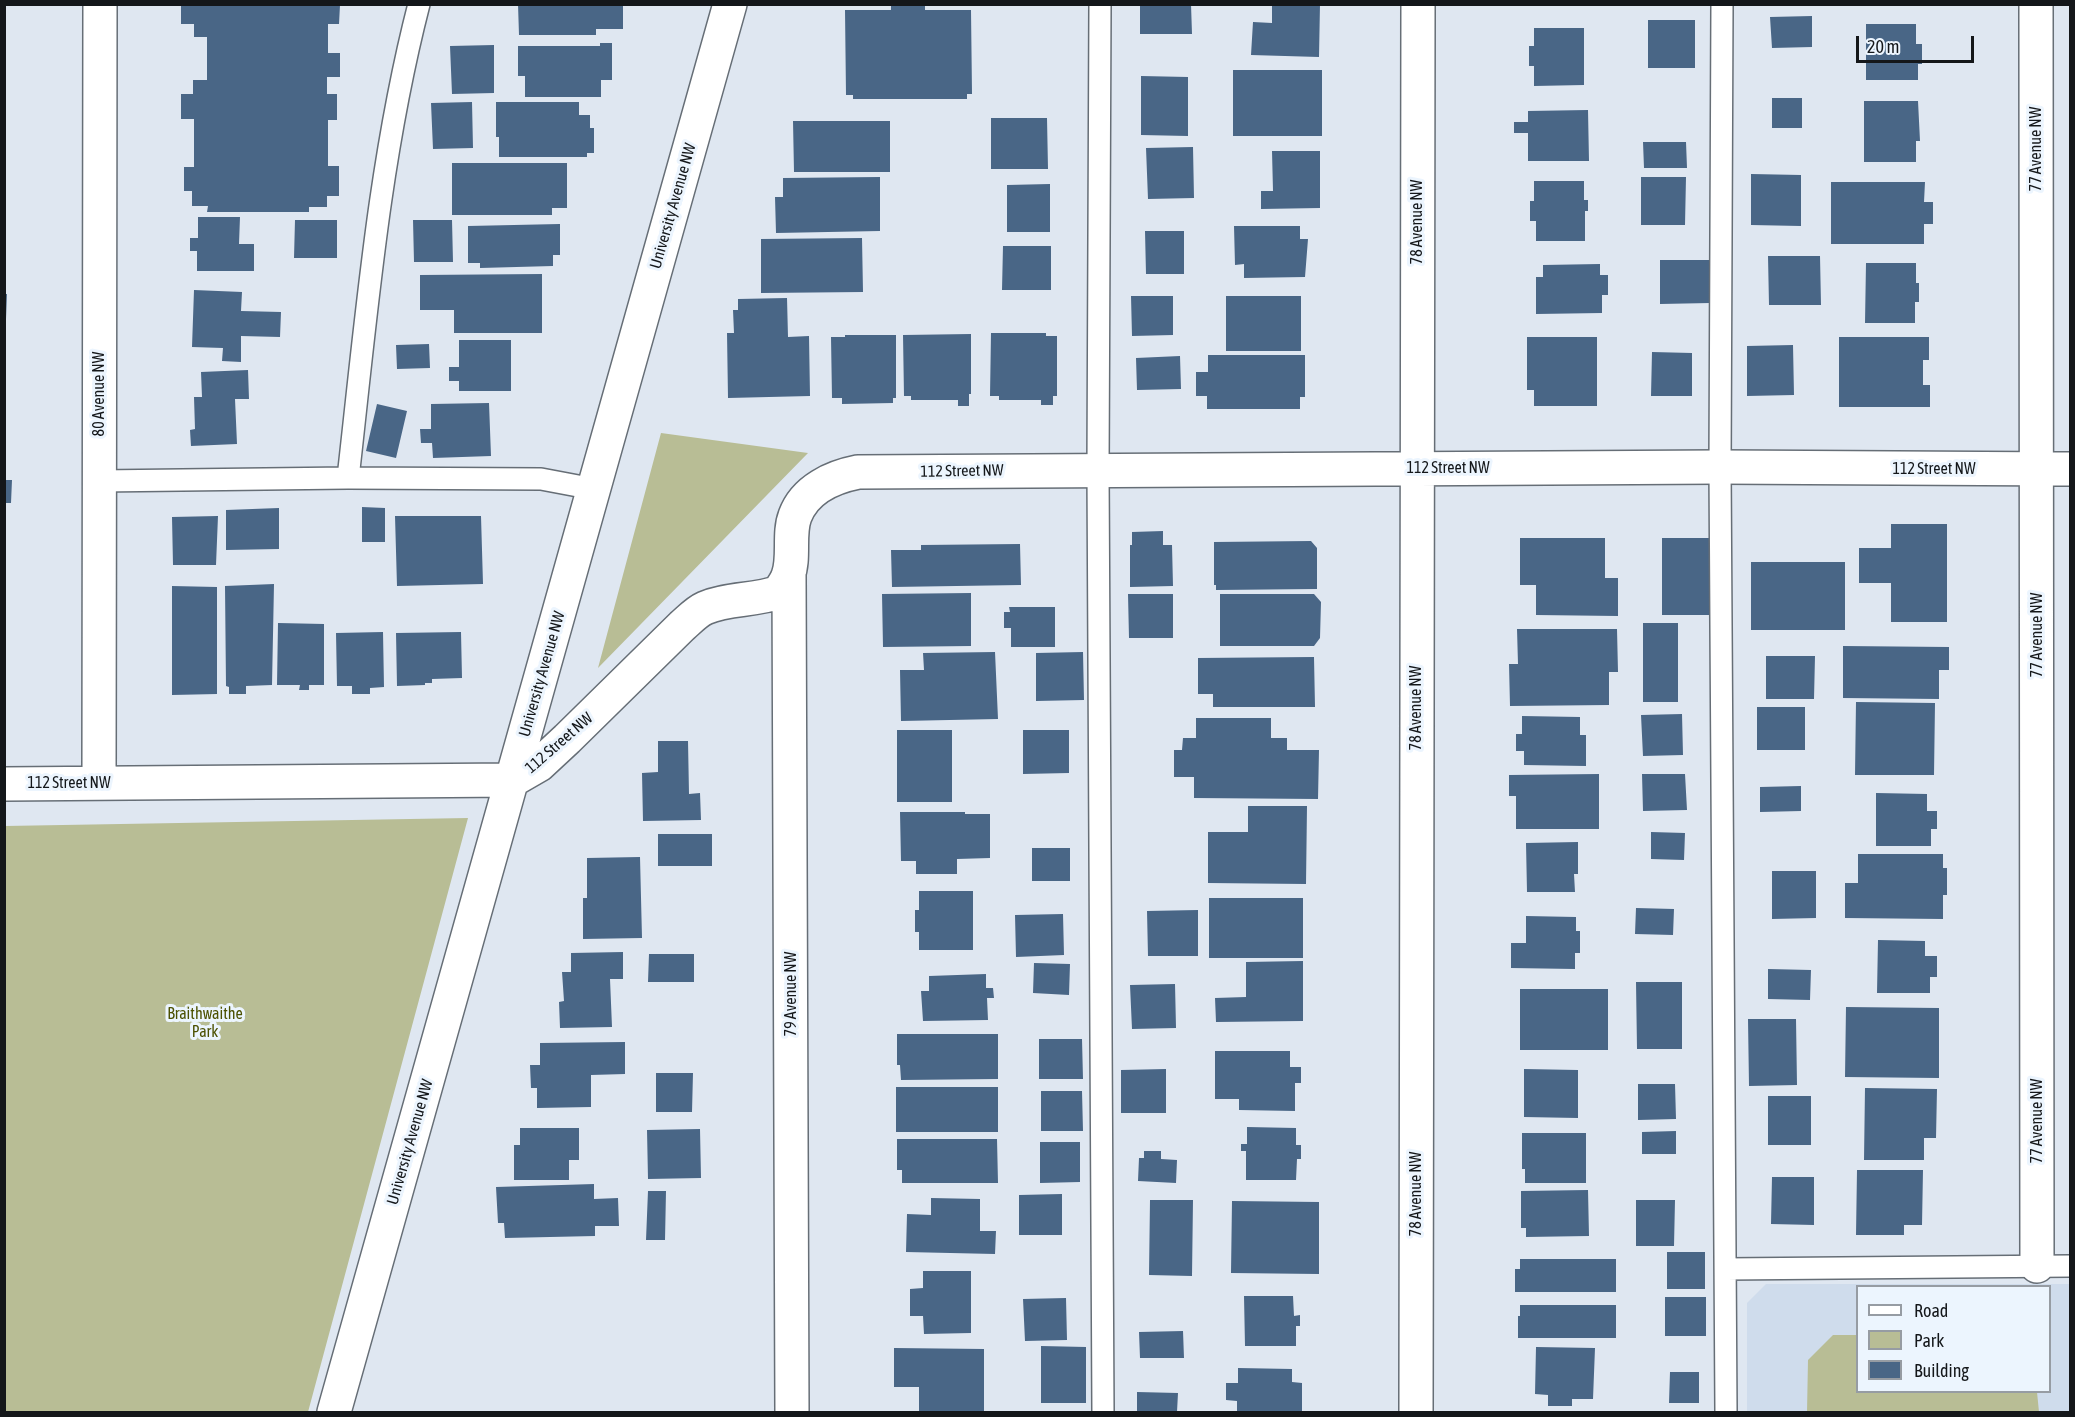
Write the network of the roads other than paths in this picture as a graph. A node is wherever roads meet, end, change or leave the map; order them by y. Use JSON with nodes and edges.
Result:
{"nodes":[{"id":1,"x":100,"y":4,"type":"edge"},
{"id":2,"x":419,"y":4,"type":"edge"},
{"id":3,"x":730,"y":4,"type":"edge"},
{"id":4,"x":1100,"y":4,"type":"edge"},
{"id":5,"x":1418,"y":4,"type":"edge"},
{"id":6,"x":1722,"y":4,"type":"edge"},
{"id":7,"x":2036,"y":4,"type":"edge"},
{"id":8,"x":1720,"y":467,"type":"junction"},
{"id":9,"x":1416,"y":469,"type":"junction"},
{"id":10,"x":2037,"y":469,"type":"junction"},
{"id":11,"x":2070,"y":469,"type":"edge"},
{"id":12,"x":1098,"y":470,"type":"junction"},
{"id":13,"x":348,"y":478,"type":"junction"},
{"id":14,"x":99,"y":481,"type":"junction"},
{"id":15,"x":594,"y":489,"type":"junction"},
{"id":16,"x":789,"y":575,"type":"junction"},
{"id":17,"x":513,"y":780,"type":"junction"},
{"id":18,"x":99,"y":783,"type":"junction"},
{"id":19,"x":4,"y":784,"type":"edge"},
{"id":20,"x":2037,"y":1266,"type":"junction"},
{"id":21,"x":2070,"y":1266,"type":"edge"},
{"id":22,"x":1726,"y":1269,"type":"junction"},
{"id":23,"x":334,"y":1413,"type":"edge"},
{"id":24,"x":792,"y":1413,"type":"edge"},
{"id":25,"x":1103,"y":1413,"type":"edge"},
{"id":26,"x":1416,"y":1413,"type":"edge"},
{"id":27,"x":1726,"y":1413,"type":"edge"}],
"edges":[{"from":1,"to":14,"type":"street","name":"80 Avenue NW"},
{"from":2,"to":13,"type":"lane"},
{"from":3,"to":15,"type":"street","name":"University Avenue NW"},
{"from":4,"to":12,"type":"lane"},
{"from":5,"to":9,"type":"street","name":"78 Avenue NW"},
{"from":6,"to":8,"type":"lane"},
{"from":7,"to":10,"type":"street","name":"77 Avenue NW"},
{"from":8,"to":9,"type":"street","name":"112 Street NW"},
{"from":8,"to":10,"type":"street","name":"112 Street NW"},
{"from":8,"to":22,"type":"lane"},
{"from":9,"to":12,"type":"street","name":"112 Street NW"},
{"from":9,"to":26,"type":"street","name":"78 Avenue NW"},
{"from":10,"to":11,"type":"street","name":"112 Street NW"},
{"from":10,"to":20,"type":"street","name":"77 Avenue NW"},
{"from":12,"to":16,"type":"street","name":"112 Street NW"},
{"from":12,"to":25,"type":"lane"},
{"from":13,"to":14,"type":"lane"},
{"from":13,"to":15,"type":"lane"},
{"from":14,"to":18,"type":"street","name":"80 Avenue NW"},
{"from":15,"to":17,"type":"street","name":"University Avenue NW"},
{"from":16,"to":17,"type":"street","name":"112 Street NW"},
{"from":16,"to":24,"type":"street","name":"79 Avenue NW"},
{"from":17,"to":18,"type":"street","name":"112 Street NW"},
{"from":17,"to":23,"type":"street","name":"University Avenue NW"},
{"from":18,"to":19,"type":"street","name":"112 Street NW"},
{"from":20,"to":21,"type":"lane"},
{"from":20,"to":22,"type":"lane"},
{"from":22,"to":27,"type":"lane"}]}
